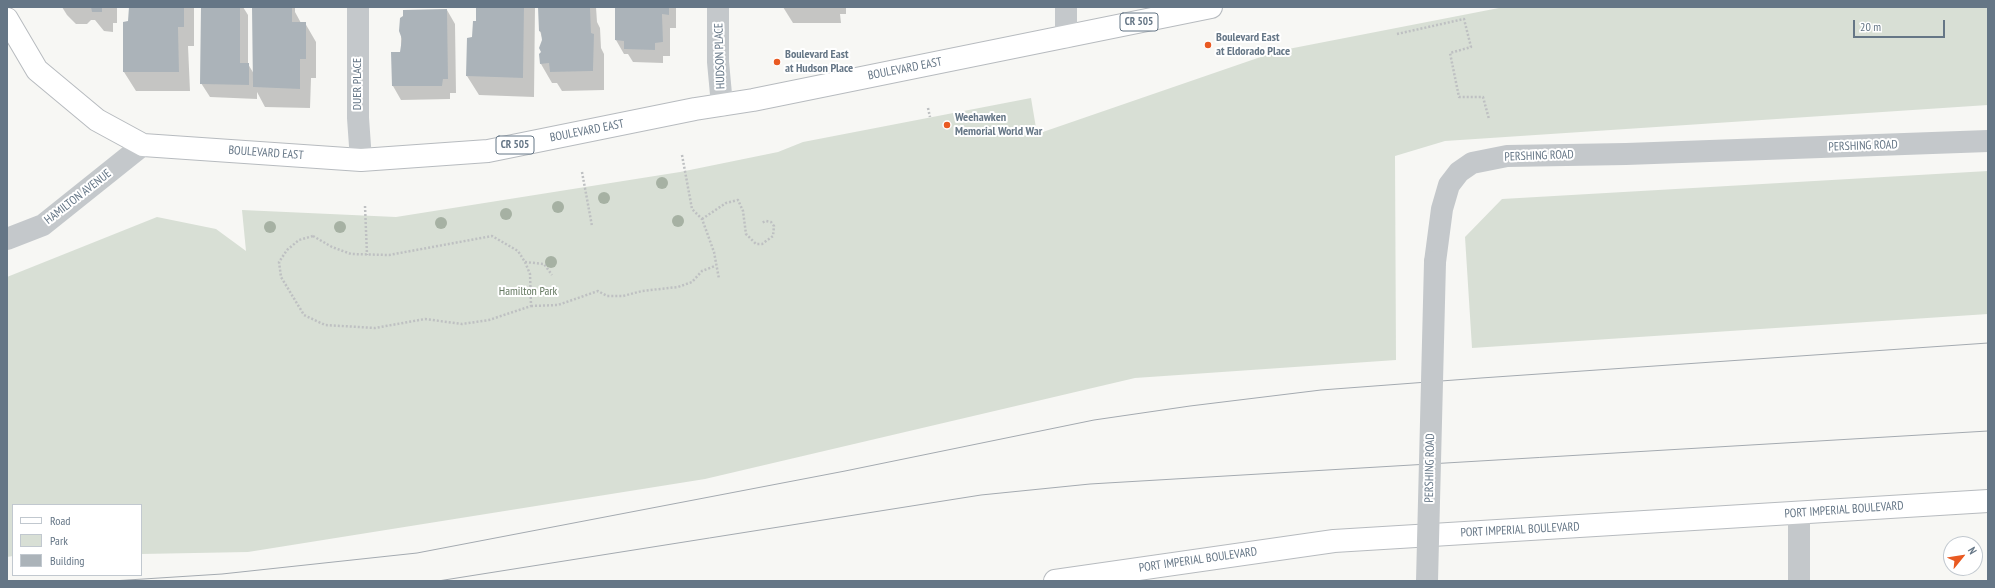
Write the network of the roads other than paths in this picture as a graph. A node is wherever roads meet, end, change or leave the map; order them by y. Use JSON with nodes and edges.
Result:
{"nodes":[{"id":1,"x":358,"y":7,"type":"edge"},
{"id":2,"x":718,"y":7,"type":"edge"},
{"id":3,"x":1066,"y":7,"type":"edge"},
{"id":4,"x":1211,"y":7,"type":"edge"},
{"id":5,"x":7,"y":19,"type":"edge"},
{"id":6,"x":1066,"y":37,"type":"junction"},
{"id":7,"x":722,"y":105,"type":"junction"},
{"id":8,"x":1988,"y":141,"type":"edge"},
{"id":9,"x":143,"y":145,"type":"junction"},
{"id":10,"x":361,"y":160,"type":"junction"},
{"id":11,"x":7,"y":239,"type":"edge"},
{"id":12,"x":1988,"y":501,"type":"edge"},
{"id":13,"x":1798,"y":514,"type":"junction"},
{"id":14,"x":1089,"y":578,"type":"edge"},
{"id":15,"x":1055,"y":581,"type":"edge"},
{"id":16,"x":1427,"y":581,"type":"edge"},
{"id":17,"x":1799,"y":581,"type":"edge"}],
"edges":[{"from":1,"to":10,"type":"street","name":"DUER PLACE"},
{"from":2,"to":7,"type":"street","name":"HUDSON PLACE"},
{"from":3,"to":6,"type":"street"},
{"from":4,"to":6,"type":"main road","name":"BOULEVARD EAST","number":"CR 505"},
{"from":5,"to":9,"type":"main road","name":"BOULEVARD EAST","number":"CR 505"},
{"from":6,"to":7,"type":"main road","name":"BOULEVARD EAST","number":"CR 505"},
{"from":7,"to":10,"type":"main road","name":"BOULEVARD EAST","number":"CR 505"},
{"from":8,"to":16,"type":"street","name":"PERSHING ROAD","bridge":true},
{"from":9,"to":10,"type":"main road","name":"BOULEVARD EAST","number":"CR 505"},
{"from":9,"to":11,"type":"street","name":"HAMILTON AVENUE"},
{"from":12,"to":13,"type":"main road","name":"PORT IMPERIAL BOULEVARD"},
{"from":13,"to":14,"type":"main road","name":"PORT IMPERIAL BOULEVARD"},
{"from":13,"to":17,"type":"street"},
{"from":14,"to":15,"type":"main road","name":"PORT IMPERIAL BOULEVARD"}]}
